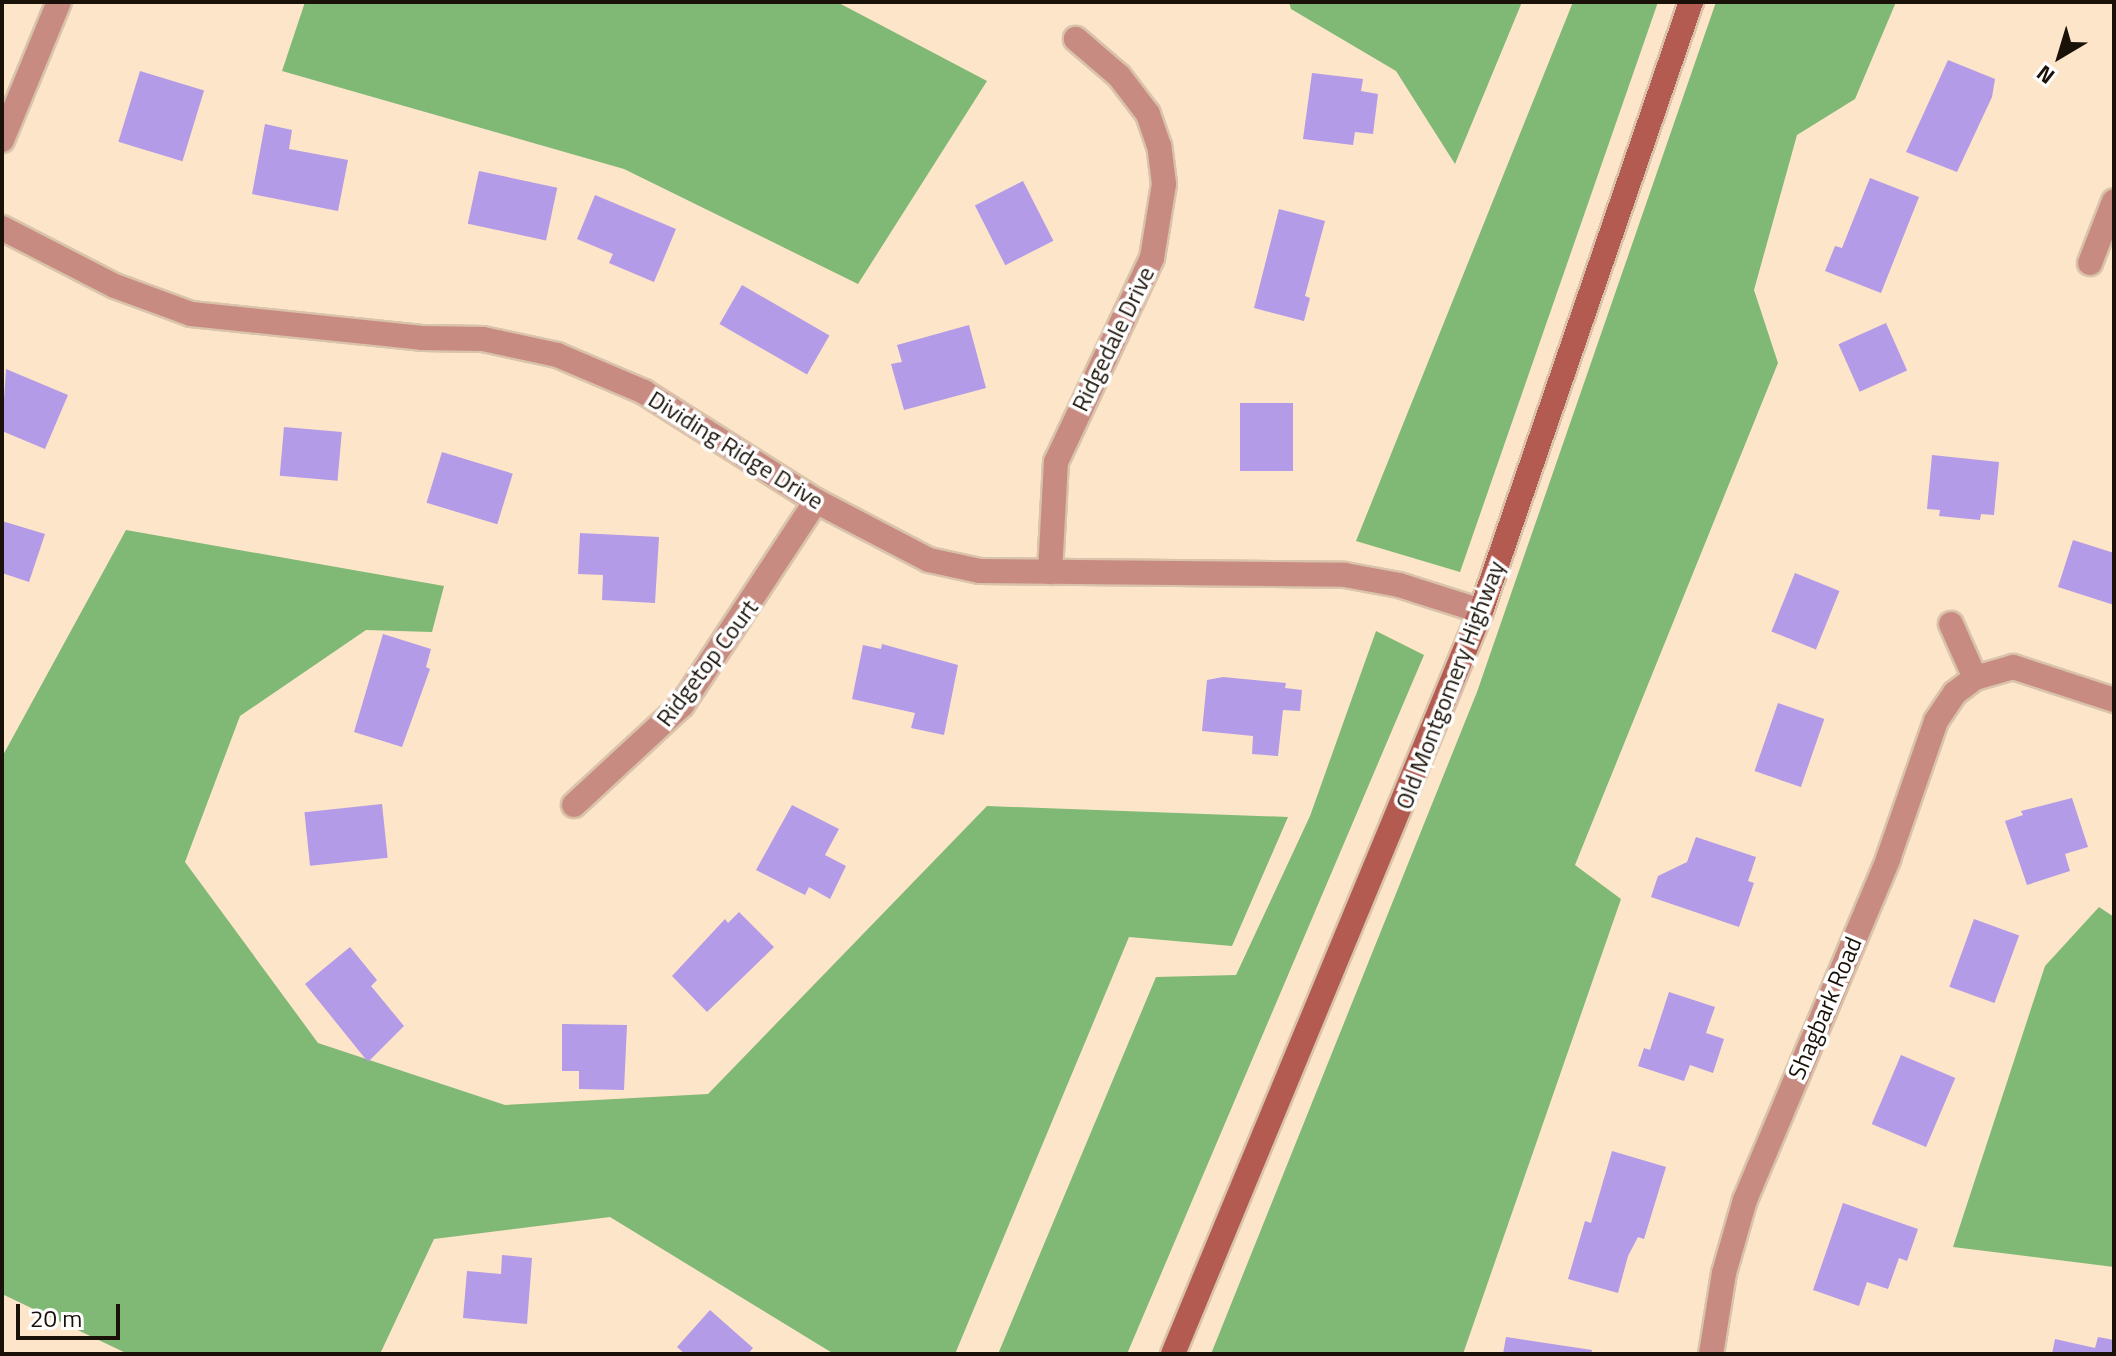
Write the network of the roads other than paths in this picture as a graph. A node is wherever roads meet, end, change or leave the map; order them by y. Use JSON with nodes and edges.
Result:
{"nodes":[{"id":1,"x":59,"y":2,"type":"edge"},
{"id":2,"x":1691,"y":2,"type":"edge"},
{"id":3,"x":1076,"y":39,"type":"dead end"},
{"id":4,"x":2,"y":140,"type":"edge"},
{"id":5,"x":2114,"y":201,"type":"edge"},
{"id":6,"x":2,"y":228,"type":"edge"},
{"id":7,"x":2090,"y":263,"type":"dead end"},
{"id":8,"x":816,"y":501,"type":"junction"},
{"id":9,"x":1050,"y":572,"type":"junction"},
{"id":10,"x":1481,"y":611,"type":"junction"},
{"id":11,"x":1951,"y":624,"type":"dead end"},
{"id":12,"x":1975,"y":678,"type":"junction"},
{"id":13,"x":2114,"y":700,"type":"edge"},
{"id":14,"x":574,"y":805,"type":"dead end"},
{"id":15,"x":1173,"y":1354,"type":"edge"},
{"id":16,"x":1711,"y":1354,"type":"edge"}],
"edges":[{"from":1,"to":4,"type":"street"},
{"from":2,"to":10,"type":"street","name":"Old Montgomery Highway"},
{"from":3,"to":9,"type":"street","name":"Ridgedale Drive"},
{"from":5,"to":7,"type":"street"},
{"from":6,"to":8,"type":"street","name":"Dividing Ridge Drive"},
{"from":8,"to":9,"type":"street","name":"Dividing Ridge Drive"},
{"from":8,"to":14,"type":"street","name":"Ridgetop Court"},
{"from":9,"to":10,"type":"street","name":"Dividing Ridge Drive"},
{"from":10,"to":15,"type":"street","name":"Old Montgomery Highway"},
{"from":11,"to":12,"type":"street"},
{"from":12,"to":13,"type":"street"},
{"from":12,"to":16,"type":"street","name":"Shagbark Road"}]}
